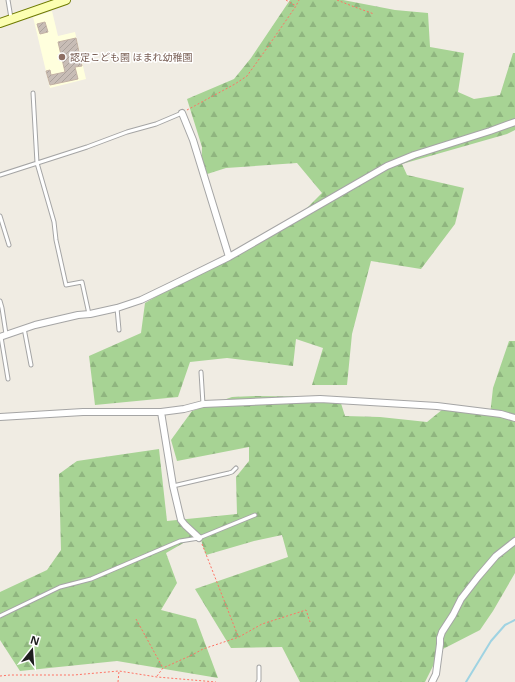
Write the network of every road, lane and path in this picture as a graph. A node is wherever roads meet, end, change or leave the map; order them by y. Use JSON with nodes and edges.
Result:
{"nodes":[{"id":1,"x":8,"y":0,"type":"edge"},
{"id":2,"x":66,"y":0,"type":"edge"},
{"id":3,"x":286,"y":0,"type":"edge"},
{"id":4,"x":299,"y":0,"type":"edge"},
{"id":5,"x":338,"y":0,"type":"edge"},
{"id":6,"x":296,"y":6,"type":"junction"},
{"id":7,"x":374,"y":14,"type":"dead end"},
{"id":8,"x":11,"y":20,"type":"junction"},
{"id":9,"x":0,"y":24,"type":"edge"},
{"id":10,"x":33,"y":93,"type":"dead end"},
{"id":11,"x":182,"y":113,"type":"junction"},
{"id":12,"x":515,"y":122,"type":"edge"},
{"id":13,"x":37,"y":163,"type":"junction"},
{"id":14,"x":0,"y":175,"type":"edge"},
{"id":15,"x":0,"y":216,"type":"edge"},
{"id":16,"x":9,"y":245,"type":"dead end"},
{"id":17,"x":229,"y":257,"type":"junction"},
{"id":18,"x":0,"y":300,"type":"edge"},
{"id":19,"x":116,"y":308,"type":"junction"},
{"id":20,"x":90,"y":314,"type":"junction"},
{"id":21,"x":24,"y":328,"type":"junction"},
{"id":22,"x":119,"y":330,"type":"dead end"},
{"id":23,"x":3,"y":336,"type":"edge"},
{"id":24,"x":31,"y":365,"type":"dead end"},
{"id":25,"x":201,"y":372,"type":"dead end"},
{"id":26,"x":8,"y":379,"type":"dead end"},
{"id":27,"x":203,"y":404,"type":"junction"},
{"id":28,"x":162,"y":412,"type":"junction"},
{"id":29,"x":0,"y":417,"type":"edge"},
{"id":30,"x":515,"y":418,"type":"edge"},
{"id":31,"x":236,"y":468,"type":"dead end"},
{"id":32,"x":173,"y":486,"type":"junction"},
{"id":33,"x":255,"y":515,"type":"dead end"},
{"id":34,"x":199,"y":538,"type":"junction"},
{"id":35,"x":515,"y":541,"type":"edge"},
{"id":36,"x":0,"y":616,"type":"edge"},
{"id":37,"x":136,"y":619,"type":"dead end"},
{"id":38,"x":310,"y":622,"type":"dead end"},
{"id":39,"x":239,"y":637,"type":"junction"},
{"id":40,"x":259,"y":666,"type":"dead end"},
{"id":41,"x":163,"y":668,"type":"junction"},
{"id":42,"x":119,"y":671,"type":"junction"},
{"id":43,"x":0,"y":676,"type":"edge"},
{"id":44,"x":156,"y":677,"type":"junction"},
{"id":45,"x":118,"y":682,"type":"edge"},
{"id":46,"x":216,"y":682,"type":"edge"},
{"id":47,"x":258,"y":682,"type":"edge"},
{"id":48,"x":432,"y":682,"type":"edge"}],
"edges":[{"from":1,"to":8,"type":"lane"},
{"from":2,"to":8,"type":"street"},
{"from":3,"to":6,"type":"path"},
{"from":4,"to":6,"type":"path"},
{"from":5,"to":7,"type":"path"},
{"from":6,"to":11,"type":"path"},
{"from":8,"to":9,"type":"street"},
{"from":10,"to":13,"type":"lane"},
{"from":11,"to":13,"type":"lane"},
{"from":11,"to":17,"type":"street"},
{"from":12,"to":17,"type":"street"},
{"from":13,"to":14,"type":"lane"},
{"from":13,"to":20,"type":"lane"},
{"from":15,"to":16,"type":"lane"},
{"from":17,"to":19,"type":"street"},
{"from":18,"to":23,"type":"lane"},
{"from":19,"to":20,"type":"street"},
{"from":19,"to":22,"type":"lane"},
{"from":20,"to":21,"type":"street"},
{"from":21,"to":23,"type":"street"},
{"from":21,"to":24,"type":"lane"},
{"from":23,"to":26,"type":"lane"},
{"from":25,"to":27,"type":"lane"},
{"from":27,"to":28,"type":"street"},
{"from":27,"to":30,"type":"street"},
{"from":28,"to":29,"type":"street"},
{"from":28,"to":32,"type":"street"},
{"from":31,"to":32,"type":"lane"},
{"from":32,"to":34,"type":"street"},
{"from":33,"to":34,"type":"lane"},
{"from":34,"to":36,"type":"lane"},
{"from":34,"to":39,"type":"path"},
{"from":35,"to":48,"type":"street"},
{"from":37,"to":41,"type":"path"},
{"from":38,"to":39,"type":"path"},
{"from":39,"to":41,"type":"path"},
{"from":40,"to":47,"type":"lane"},
{"from":41,"to":44,"type":"path"},
{"from":42,"to":43,"type":"path"},
{"from":42,"to":44,"type":"path"},
{"from":42,"to":45,"type":"path"},
{"from":44,"to":46,"type":"path"}]}
